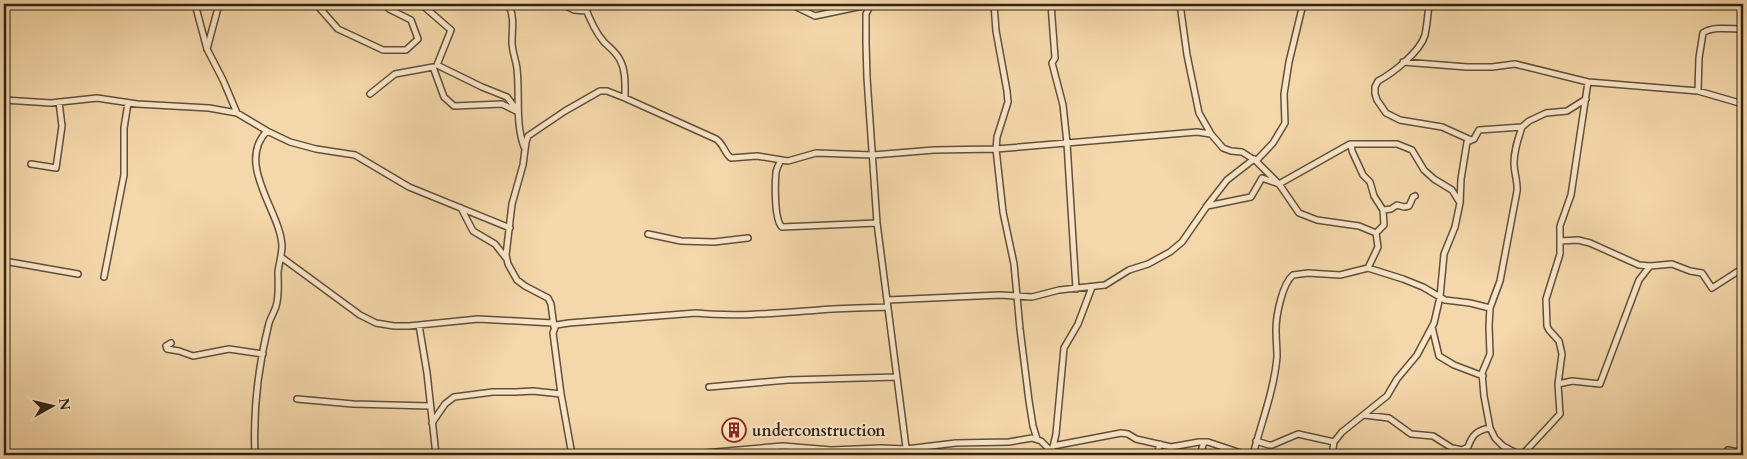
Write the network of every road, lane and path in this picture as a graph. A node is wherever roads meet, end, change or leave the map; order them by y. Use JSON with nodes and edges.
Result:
{"nodes":[{"id":1,"x":195,"y":4,"type":"edge"},
{"id":2,"x":220,"y":4,"type":"edge"},
{"id":3,"x":316,"y":4,"type":"edge"},
{"id":4,"x":389,"y":4,"type":"edge"},
{"id":5,"x":421,"y":4,"type":"edge"},
{"id":6,"x":508,"y":4,"type":"edge"},
{"id":7,"x":558,"y":4,"type":"edge"},
{"id":8,"x":584,"y":4,"type":"edge"},
{"id":9,"x":790,"y":4,"type":"edge"},
{"id":10,"x":873,"y":4,"type":"edge"},
{"id":11,"x":994,"y":4,"type":"edge"},
{"id":12,"x":1051,"y":4,"type":"edge"},
{"id":13,"x":1180,"y":4,"type":"edge"},
{"id":14,"x":1303,"y":4,"type":"edge"},
{"id":15,"x":1429,"y":4,"type":"edge"},
{"id":16,"x":586,"y":11,"type":"junction"},
{"id":17,"x":1743,"y":30,"type":"edge"},
{"id":18,"x":207,"y":50,"type":"junction"},
{"id":19,"x":1403,"y":62,"type":"junction"},
{"id":20,"x":1588,"y":82,"type":"junction"},
{"id":21,"x":1698,"y":90,"type":"junction"},
{"id":22,"x":370,"y":94,"type":"dead end"},
{"id":23,"x":1743,"y":95,"type":"edge"},
{"id":24,"x":625,"y":98,"type":"junction"},
{"id":25,"x":4,"y":100,"type":"edge"},
{"id":26,"x":1586,"y":100,"type":"junction"},
{"id":27,"x":59,"y":102,"type":"junction"},
{"id":28,"x":128,"y":103,"type":"junction"},
{"id":29,"x":1743,"y":104,"type":"edge"},
{"id":30,"x":518,"y":112,"type":"junction"},
{"id":31,"x":237,"y":113,"type":"junction"},
{"id":32,"x":1522,"y":127,"type":"junction"},
{"id":33,"x":267,"y":131,"type":"junction"},
{"id":34,"x":1211,"y":134,"type":"junction"},
{"id":35,"x":1471,"y":140,"type":"junction"},
{"id":36,"x":1067,"y":143,"type":"junction"},
{"id":37,"x":1352,"y":144,"type":"junction"},
{"id":38,"x":996,"y":149,"type":"junction"},
{"id":39,"x":525,"y":150,"type":"junction"},
{"id":40,"x":872,"y":155,"type":"junction"},
{"id":41,"x":781,"y":160,"type":"junction"},
{"id":42,"x":1255,"y":160,"type":"junction"},
{"id":43,"x":31,"y":164,"type":"dead end"},
{"id":44,"x":1279,"y":184,"type":"junction"},
{"id":45,"x":1415,"y":196,"type":"dead end"},
{"id":46,"x":1460,"y":203,"type":"junction"},
{"id":47,"x":461,"y":208,"type":"junction"},
{"id":48,"x":1206,"y":208,"type":"junction"},
{"id":49,"x":1384,"y":210,"type":"junction"},
{"id":50,"x":877,"y":223,"type":"junction"},
{"id":51,"x":510,"y":228,"type":"junction"},
{"id":52,"x":648,"y":234,"type":"dead end"},
{"id":53,"x":1376,"y":234,"type":"junction"},
{"id":54,"x":748,"y":238,"type":"dead end"},
{"id":55,"x":1560,"y":241,"type":"junction"},
{"id":56,"x":281,"y":257,"type":"junction"},
{"id":57,"x":506,"y":258,"type":"junction"},
{"id":58,"x":4,"y":261,"type":"edge"},
{"id":59,"x":1650,"y":266,"type":"junction"},
{"id":60,"x":1368,"y":268,"type":"junction"},
{"id":61,"x":1743,"y":268,"type":"edge"},
{"id":62,"x":78,"y":274,"type":"dead end"},
{"id":63,"x":104,"y":277,"type":"dead end"},
{"id":64,"x":1092,"y":287,"type":"junction"},
{"id":65,"x":1076,"y":289,"type":"junction"},
{"id":66,"x":1016,"y":296,"type":"junction"},
{"id":67,"x":1440,"y":297,"type":"junction"},
{"id":68,"x":888,"y":304,"type":"junction"},
{"id":69,"x":1490,"y":308,"type":"junction"},
{"id":70,"x":419,"y":325,"type":"junction"},
{"id":71,"x":554,"y":325,"type":"junction"},
{"id":72,"x":1432,"y":326,"type":"junction"},
{"id":73,"x":171,"y":343,"type":"dead end"},
{"id":74,"x":263,"y":354,"type":"junction"},
{"id":75,"x":1483,"y":376,"type":"junction"},
{"id":76,"x":897,"y":377,"type":"junction"},
{"id":77,"x":1558,"y":384,"type":"junction"},
{"id":78,"x":709,"y":387,"type":"dead end"},
{"id":79,"x":561,"y":394,"type":"junction"},
{"id":80,"x":297,"y":399,"type":"dead end"},
{"id":81,"x":430,"y":406,"type":"junction"},
{"id":82,"x":1364,"y":415,"type":"junction"},
{"id":83,"x":432,"y":423,"type":"junction"},
{"id":84,"x":1490,"y":428,"type":"junction"},
{"id":85,"x":1037,"y":438,"type":"junction"},
{"id":86,"x":1256,"y":441,"type":"junction"},
{"id":87,"x":1204,"y":442,"type":"junction"},
{"id":88,"x":1334,"y":442,"type":"junction"},
{"id":89,"x":1160,"y":444,"type":"junction"},
{"id":90,"x":1728,"y":450,"type":"dead end"},
{"id":91,"x":1052,"y":451,"type":"edge"},
{"id":92,"x":907,"y":452,"type":"edge"},
{"id":93,"x":832,"y":453,"type":"edge"},
{"id":94,"x":1743,"y":453,"type":"edge"},
{"id":95,"x":255,"y":455,"type":"edge"},
{"id":96,"x":436,"y":455,"type":"edge"},
{"id":97,"x":572,"y":455,"type":"edge"},
{"id":98,"x":645,"y":455,"type":"edge"},
{"id":99,"x":1157,"y":455,"type":"edge"},
{"id":100,"x":1200,"y":455,"type":"edge"},
{"id":101,"x":1247,"y":455,"type":"edge"},
{"id":102,"x":1253,"y":455,"type":"edge"},
{"id":103,"x":1332,"y":455,"type":"edge"},
{"id":104,"x":1521,"y":455,"type":"edge"}],
"edges":[{"from":1,"to":18,"type":"street"},
{"from":2,"to":18,"type":"street"},
{"from":3,"to":4,"type":"street"},
{"from":5,"to":30,"type":"street"},
{"from":6,"to":30,"type":"street"},
{"from":7,"to":16,"type":"street"},
{"from":8,"to":16,"type":"street"},
{"from":9,"to":10,"type":"street"},
{"from":10,"to":40,"type":"street"},
{"from":11,"to":38,"type":"street"},
{"from":12,"to":36,"type":"street"},
{"from":13,"to":34,"type":"street"},
{"from":14,"to":42,"type":"street"},
{"from":15,"to":19,"type":"street"},
{"from":16,"to":24,"type":"street"},
{"from":17,"to":21,"type":"street"},
{"from":18,"to":31,"type":"street"},
{"from":19,"to":20,"type":"street"},
{"from":19,"to":35,"type":"street"},
{"from":20,"to":21,"type":"street"},
{"from":20,"to":26,"type":"street"},
{"from":21,"to":29,"type":"street"},
{"from":22,"to":30,"type":"street"},
{"from":23,"to":29,"type":"street"},
{"from":24,"to":39,"type":"street"},
{"from":24,"to":41,"type":"street"},
{"from":25,"to":27,"type":"street"},
{"from":26,"to":32,"type":"street"},
{"from":26,"to":55,"type":"street"},
{"from":27,"to":28,"type":"street"},
{"from":27,"to":43,"type":"street"},
{"from":28,"to":31,"type":"street"},
{"from":28,"to":63,"type":"street"},
{"from":30,"to":39,"type":"street"},
{"from":31,"to":33,"type":"street"},
{"from":32,"to":35,"type":"street"},
{"from":32,"to":69,"type":"street"},
{"from":33,"to":47,"type":"street"},
{"from":33,"to":56,"type":"street"},
{"from":34,"to":36,"type":"street"},
{"from":34,"to":42,"type":"street"},
{"from":35,"to":46,"type":"street"},
{"from":36,"to":38,"type":"street"},
{"from":36,"to":65,"type":"street"},
{"from":37,"to":44,"type":"street"},
{"from":37,"to":46,"type":"street"},
{"from":37,"to":49,"type":"street"},
{"from":38,"to":40,"type":"street"},
{"from":38,"to":66,"type":"street"},
{"from":39,"to":51,"type":"street"},
{"from":40,"to":41,"type":"street"},
{"from":40,"to":50,"type":"street"},
{"from":41,"to":50,"type":"street"},
{"from":42,"to":44,"type":"street"},
{"from":42,"to":48,"type":"street"},
{"from":44,"to":48,"type":"street"},
{"from":44,"to":53,"type":"street"},
{"from":45,"to":49,"type":"street"},
{"from":46,"to":67,"type":"street"},
{"from":47,"to":51,"type":"street"},
{"from":47,"to":57,"type":"street"},
{"from":48,"to":64,"type":"street"},
{"from":49,"to":53,"type":"street"},
{"from":50,"to":68,"type":"street"},
{"from":51,"to":57,"type":"street"},
{"from":52,"to":54,"type":"street"},
{"from":53,"to":60,"type":"street"},
{"from":55,"to":59,"type":"street"},
{"from":55,"to":77,"type":"street"},
{"from":56,"to":70,"type":"street"},
{"from":56,"to":74,"type":"street"},
{"from":57,"to":71,"type":"street"},
{"from":58,"to":62,"type":"street"},
{"from":59,"to":61,"type":"street"},
{"from":59,"to":77,"type":"street"},
{"from":60,"to":67,"type":"street"},
{"from":60,"to":86,"type":"street"},
{"from":64,"to":65,"type":"street"},
{"from":64,"to":91,"type":"street"},
{"from":65,"to":66,"type":"street"},
{"from":66,"to":68,"type":"street"},
{"from":66,"to":85,"type":"street"},
{"from":67,"to":69,"type":"street"},
{"from":67,"to":72,"type":"street"},
{"from":68,"to":71,"type":"street"},
{"from":68,"to":76,"type":"street"},
{"from":69,"to":75,"type":"street"},
{"from":70,"to":71,"type":"street"},
{"from":70,"to":81,"type":"street"},
{"from":71,"to":79,"type":"street"},
{"from":72,"to":75,"type":"street"},
{"from":72,"to":82,"type":"street"},
{"from":73,"to":74,"type":"street"},
{"from":74,"to":95,"type":"street"},
{"from":75,"to":84,"type":"street"},
{"from":76,"to":78,"type":"street"},
{"from":76,"to":92,"type":"street"},
{"from":77,"to":104,"type":"street"},
{"from":79,"to":83,"type":"street"},
{"from":79,"to":97,"type":"street"},
{"from":80,"to":81,"type":"street"},
{"from":81,"to":83,"type":"street"},
{"from":82,"to":84,"type":"street"},
{"from":82,"to":88,"type":"street"},
{"from":83,"to":96,"type":"street"},
{"from":84,"to":104,"type":"street"},
{"from":85,"to":91,"type":"street"},
{"from":85,"to":92,"type":"street"},
{"from":86,"to":88,"type":"street"},
{"from":86,"to":102,"type":"street"},
{"from":87,"to":89,"type":"street"},
{"from":87,"to":100,"type":"street"},
{"from":87,"to":101,"type":"street"},
{"from":88,"to":103,"type":"street"},
{"from":89,"to":91,"type":"street"},
{"from":89,"to":99,"type":"street"},
{"from":90,"to":94,"type":"street"},
{"from":92,"to":93,"type":"street"},
{"from":93,"to":98,"type":"street"}]}
